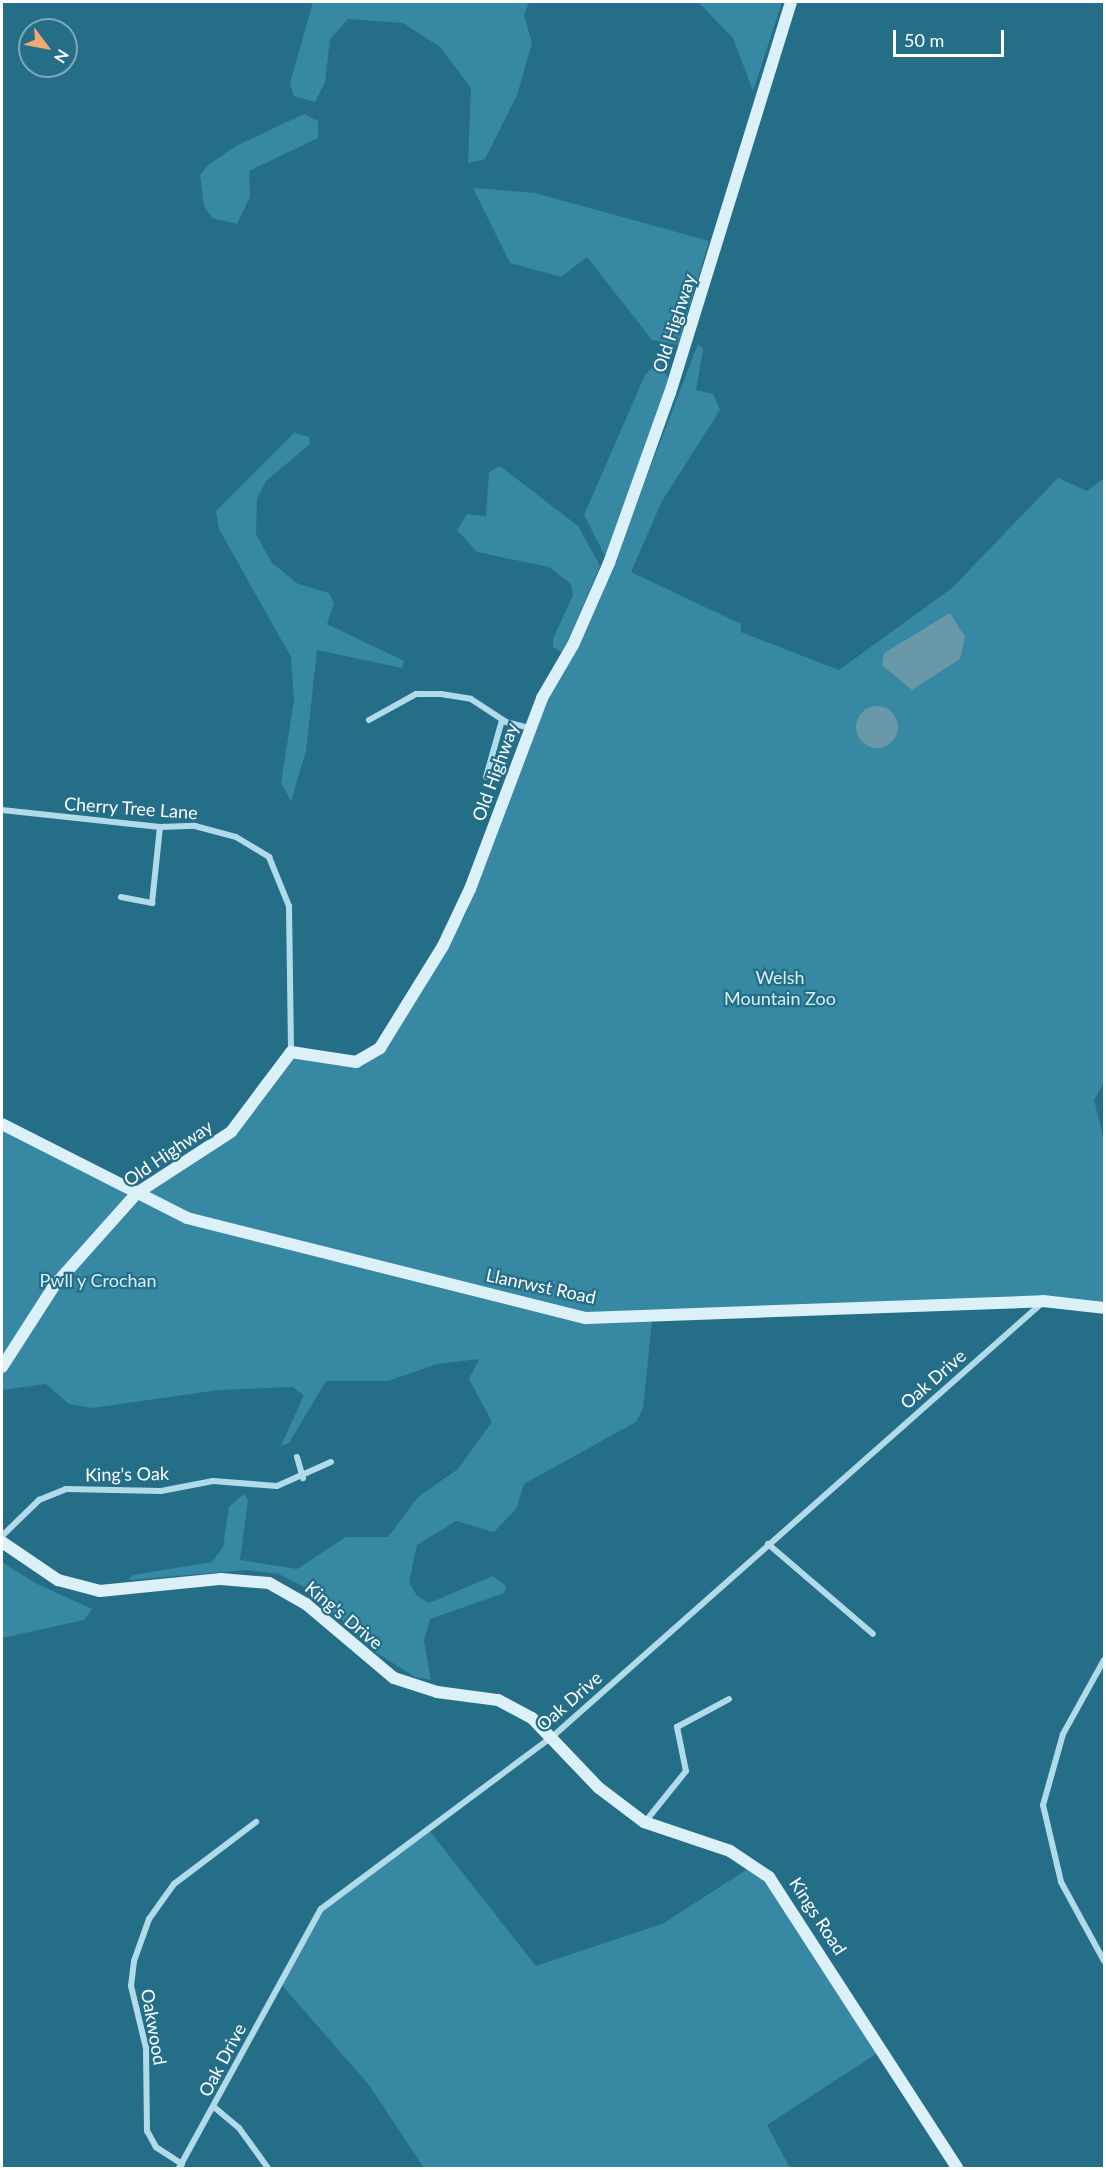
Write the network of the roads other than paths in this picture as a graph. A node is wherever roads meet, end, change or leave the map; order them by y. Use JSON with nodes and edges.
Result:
{"nodes":[{"id":1,"x":791,"y":2,"type":"edge"},
{"id":2,"x":369,"y":720,"type":"dead end"},
{"id":3,"x":502,"y":720,"type":"junction"},
{"id":4,"x":531,"y":728,"type":"junction"},
{"id":5,"x":486,"y":777,"type":"dead end"},
{"id":6,"x":2,"y":810,"type":"edge"},
{"id":7,"x":160,"y":827,"type":"junction"},
{"id":8,"x":121,"y":897,"type":"dead end"},
{"id":9,"x":291,"y":1052,"type":"junction"},
{"id":10,"x":2,"y":1124,"type":"edge"},
{"id":11,"x":137,"y":1193,"type":"junction"},
{"id":12,"x":1043,"y":1301,"type":"junction"},
{"id":13,"x":1104,"y":1308,"type":"edge"},
{"id":14,"x":2,"y":1367,"type":"edge"},
{"id":15,"x":297,"y":1457,"type":"dead end"},
{"id":16,"x":331,"y":1462,"type":"dead end"},
{"id":17,"x":303,"y":1478,"type":"junction"},
{"id":18,"x":2,"y":1536,"type":"edge"},
{"id":19,"x":2,"y":1542,"type":"edge"},
{"id":20,"x":768,"y":1544,"type":"junction"},
{"id":21,"x":873,"y":1634,"type":"dead end"},
{"id":22,"x":1104,"y":1660,"type":"edge"},
{"id":23,"x":729,"y":1699,"type":"dead end"},
{"id":24,"x":552,"y":1737,"type":"junction"},
{"id":25,"x":256,"y":1822,"type":"dead end"},
{"id":26,"x":644,"y":1822,"type":"junction"},
{"id":27,"x":1104,"y":1961,"type":"edge"},
{"id":28,"x":214,"y":2108,"type":"junction"},
{"id":29,"x":180,"y":2166,"type":"edge"},
{"id":30,"x":268,"y":2169,"type":"edge"},
{"id":31,"x":957,"y":2169,"type":"edge"}],
"edges":[{"from":1,"to":4,"type":"street","name":"Old Highway"},
{"from":2,"to":3,"type":"street"},
{"from":3,"to":4,"type":"street"},
{"from":3,"to":5,"type":"street"},
{"from":4,"to":9,"type":"street","name":"Old Highway"},
{"from":6,"to":7,"type":"street","name":"Cherry Tree Lane"},
{"from":7,"to":8,"type":"street"},
{"from":7,"to":9,"type":"street","name":"Cherry Tree Lane"},
{"from":9,"to":11,"type":"street","name":"Old Highway"},
{"from":10,"to":11,"type":"street","name":"Llanrwst Road"},
{"from":11,"to":12,"type":"street","name":"Llanrwst Road"},
{"from":11,"to":14,"type":"street","name":"Old Highway"},
{"from":12,"to":13,"type":"street","name":"Llanrwst Road"},
{"from":12,"to":20,"type":"street","name":"Oak Drive"},
{"from":15,"to":17,"type":"street"},
{"from":16,"to":17,"type":"street","name":"King's Oak"},
{"from":17,"to":18,"type":"street","name":"King's Oak"},
{"from":19,"to":24,"type":"street","name":"King's Drive"},
{"from":20,"to":21,"type":"street"},
{"from":20,"to":24,"type":"street","name":"Oak Drive"},
{"from":22,"to":27,"type":"street"},
{"from":23,"to":26,"type":"street"},
{"from":24,"to":26,"type":"street","name":"Kings Road"},
{"from":24,"to":28,"type":"street","name":"Oak Drive"},
{"from":25,"to":29,"type":"street","name":"Oakwood"},
{"from":26,"to":31,"type":"street","name":"Kings Road"},
{"from":28,"to":29,"type":"street","name":"Oak Drive"},
{"from":28,"to":30,"type":"street"}]}
